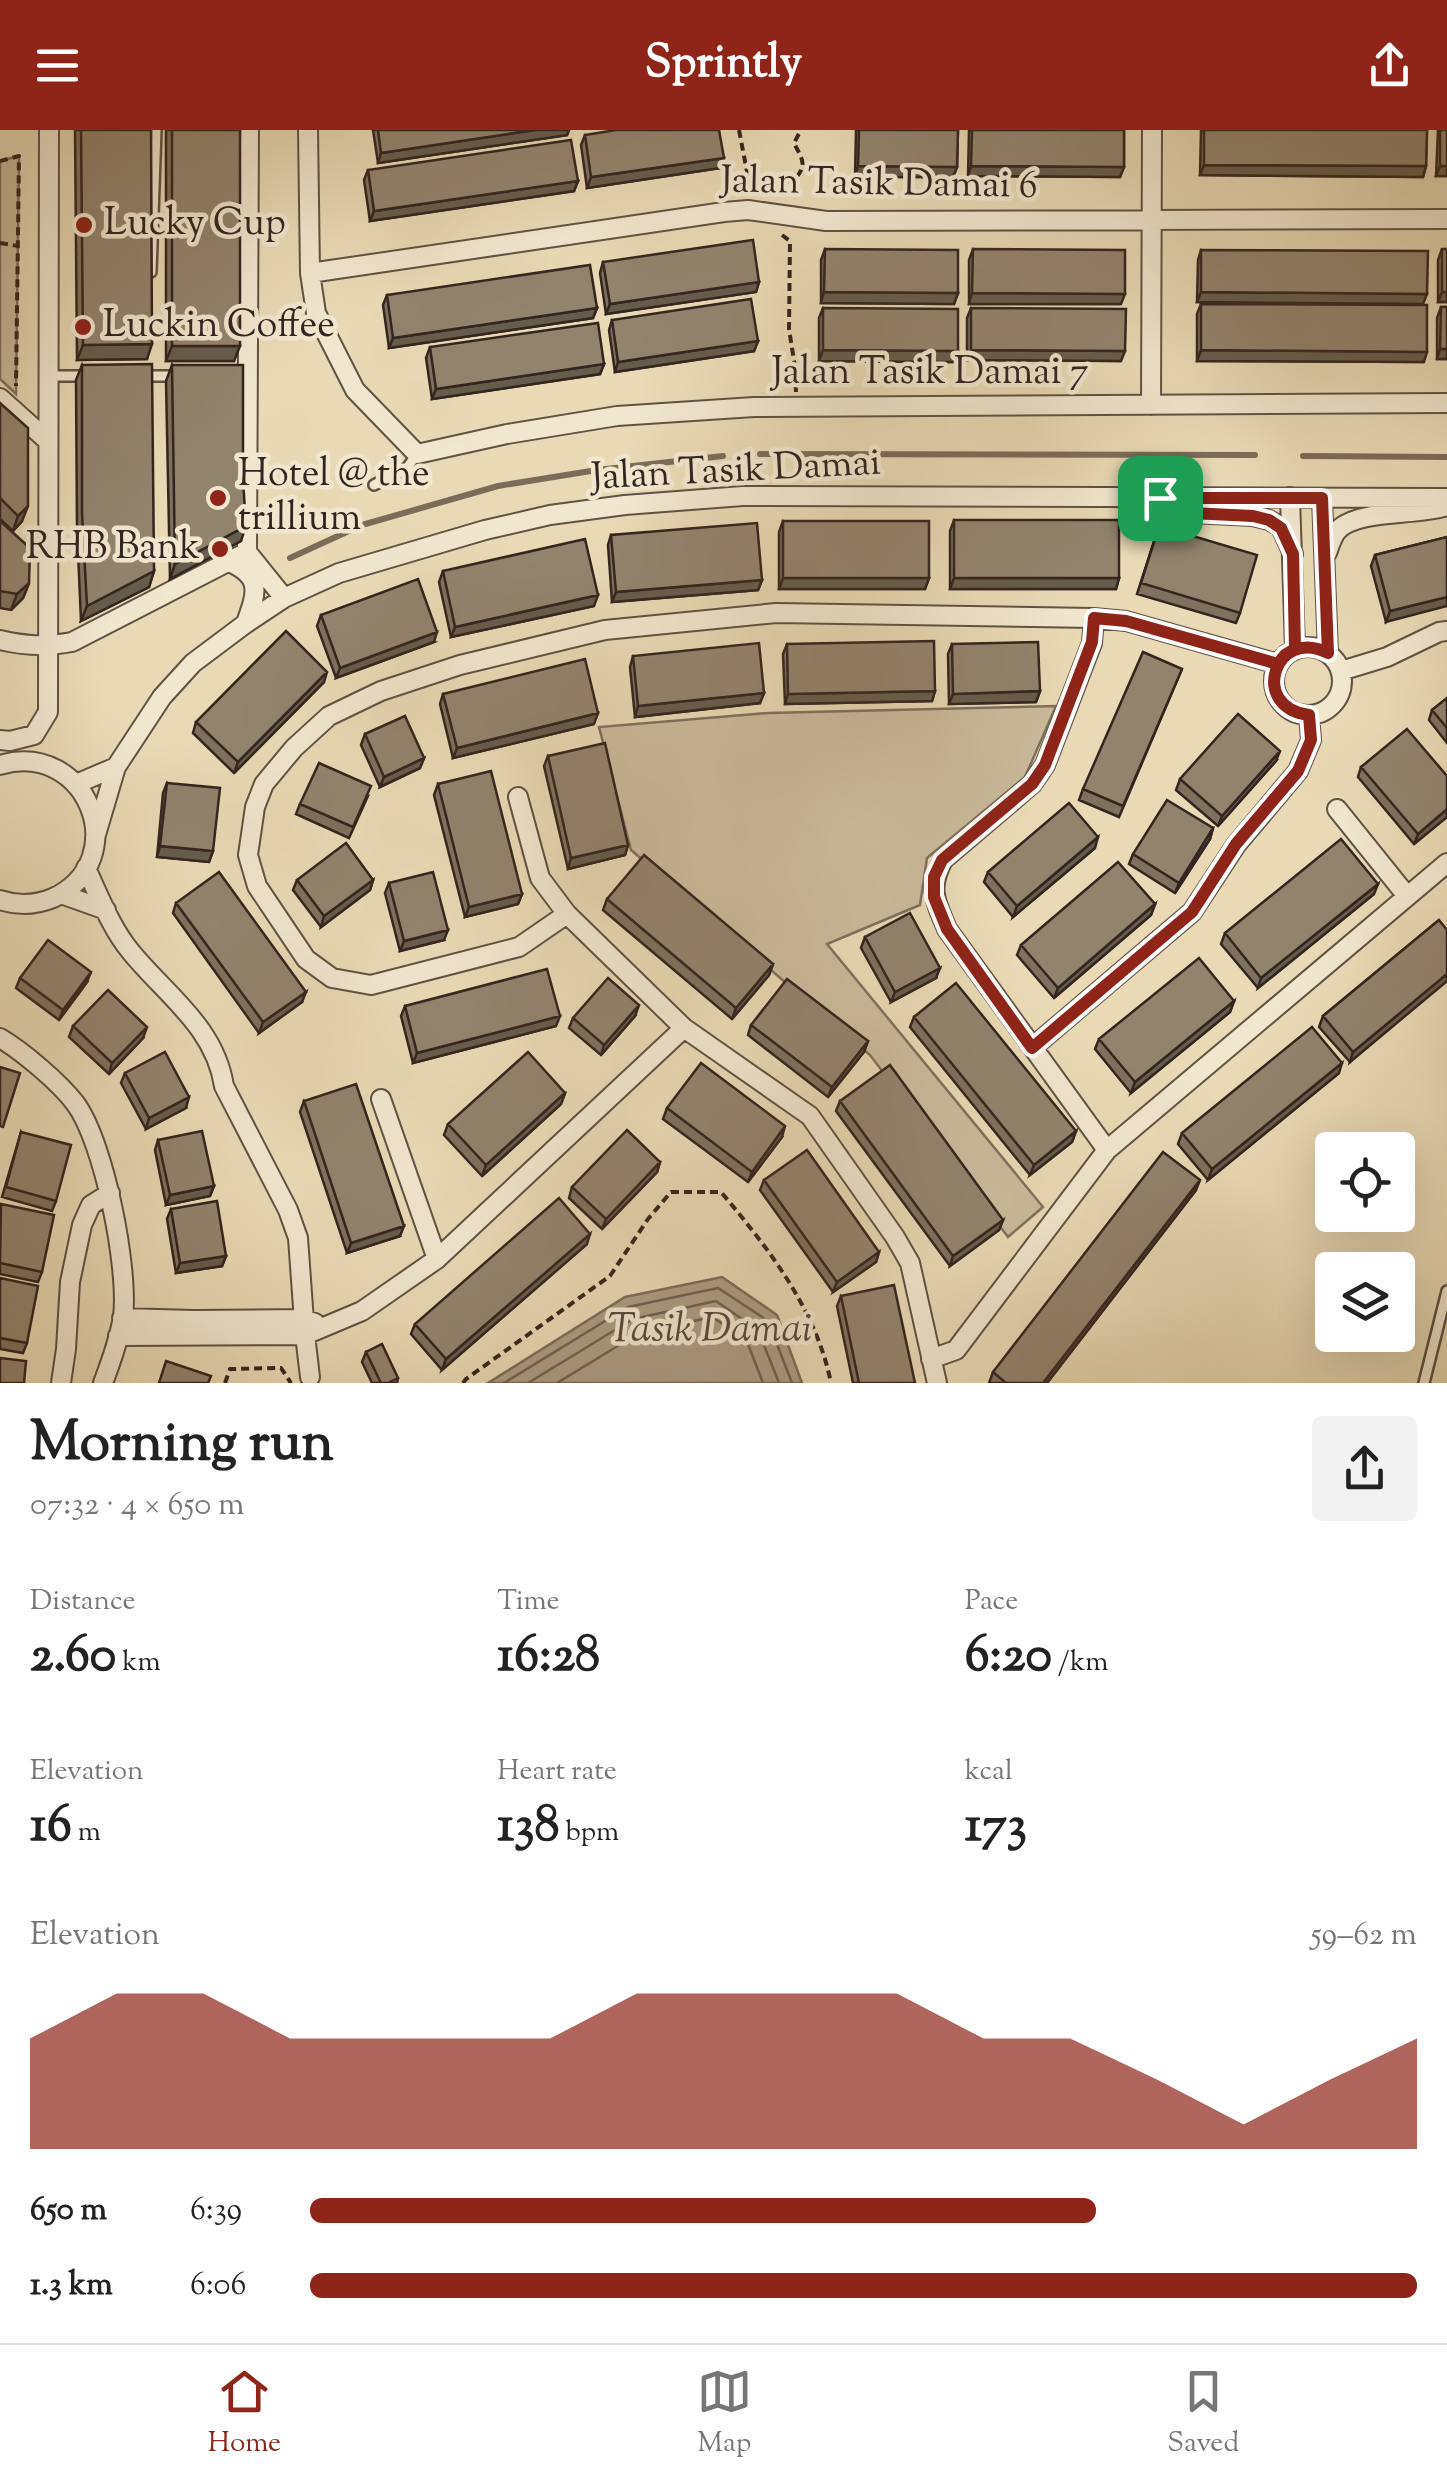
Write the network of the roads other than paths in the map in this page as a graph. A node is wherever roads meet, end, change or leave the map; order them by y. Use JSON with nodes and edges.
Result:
{"nodes":[{"id":1,"x":49,"y":130,"type":"edge"},
{"id":2,"x":156,"y":130,"type":"edge"},
{"id":3,"x":249,"y":130,"type":"edge"},
{"id":4,"x":308,"y":130,"type":"edge"},
{"id":5,"x":1152,"y":130,"type":"edge"},
{"id":6,"x":1152,"y":220,"type":"junction"},
{"id":7,"x":1447,"y":220,"type":"edge"},
{"id":8,"x":310,"y":273,"type":"junction"},
{"id":9,"x":151,"y":281,"type":"edge"},
{"id":10,"x":148,"y":357,"type":"edge"},
{"id":11,"x":48,"y":376,"type":"junction"},
{"id":12,"x":108,"y":376,"type":"edge"},
{"id":13,"x":128,"y":376,"type":"edge"},
{"id":14,"x":148,"y":376,"type":"junction"},
{"id":15,"x":188,"y":376,"type":"edge"},
{"id":16,"x":228,"y":376,"type":"edge"},
{"id":17,"x":248,"y":376,"type":"junction"},
{"id":18,"x":4,"y":392,"type":"edge"},
{"id":19,"x":148,"y":394,"type":"edge"},
{"id":20,"x":1447,"y":403,"type":"edge"},
{"id":21,"x":1151,"y":405,"type":"junction"},
{"id":22,"x":48,"y":441,"type":"junction"},
{"id":23,"x":417,"y":454,"type":"junction"},
{"id":24,"x":374,"y":484,"type":"dead end"},
{"id":25,"x":1290,"y":497,"type":"junction"},
{"id":26,"x":1160,"y":498,"type":"junction"},
{"id":27,"x":1322,"y":498,"type":"junction"},
{"id":28,"x":1447,"y":498,"type":"edge"},
{"id":29,"x":1447,"y":506,"type":"edge"},
{"id":30,"x":247,"y":552,"type":"junction"},
{"id":31,"x":1293,"y":554,"type":"junction"},
{"id":32,"x":1325,"y":560,"type":"junction"},
{"id":33,"x":227,"y":561,"type":"junction"},
{"id":34,"x":284,"y":598,"type":"junction"},
{"id":35,"x":1094,"y":618,"type":"junction"},
{"id":36,"x":245,"y":624,"type":"junction"},
{"id":37,"x":1447,"y":631,"type":"edge"},
{"id":38,"x":0,"y":640,"type":"edge"},
{"id":39,"x":47,"y":647,"type":"junction"},
{"id":40,"x":1295,"y":649,"type":"junction"},
{"id":41,"x":1328,"y":653,"type":"junction"},
{"id":42,"x":1278,"y":664,"type":"junction"},
{"id":43,"x":1341,"y":671,"type":"junction"},
{"id":44,"x":1309,"y":715,"type":"junction"},
{"id":45,"x":0,"y":740,"type":"edge"},
{"id":46,"x":0,"y":765,"type":"edge"},
{"id":47,"x":116,"y":767,"type":"junction"},
{"id":48,"x":76,"y":784,"type":"junction"},
{"id":49,"x":518,"y":797,"type":"dead end"},
{"id":50,"x":1337,"y":809,"type":"dead end"},
{"id":51,"x":96,"y":838,"type":"junction"},
{"id":52,"x":1447,"y":862,"type":"edge"},
{"id":53,"x":86,"y":868,"type":"junction"},
{"id":54,"x":61,"y":894,"type":"junction"},
{"id":55,"x":1408,"y":896,"type":"junction"},
{"id":56,"x":0,"y":900,"type":"edge"},
{"id":57,"x":106,"y":910,"type":"junction"},
{"id":58,"x":568,"y":914,"type":"junction"},
{"id":59,"x":684,"y":1028,"type":"junction"},
{"id":60,"x":0,"y":1038,"type":"edge"},
{"id":61,"x":1032,"y":1048,"type":"junction"},
{"id":62,"x":382,"y":1099,"type":"dead end"},
{"id":63,"x":1107,"y":1150,"type":"junction"},
{"id":64,"x":110,"y":1193,"type":"junction"},
{"id":65,"x":438,"y":1259,"type":"junction"},
{"id":66,"x":1447,"y":1291,"type":"edge"},
{"id":67,"x":120,"y":1327,"type":"junction"},
{"id":68,"x":304,"y":1327,"type":"junction"},
{"id":69,"x":931,"y":1358,"type":"junction"},
{"id":70,"x":310,"y":1378,"type":"dead end"},
{"id":71,"x":61,"y":1383,"type":"edge"},
{"id":72,"x":104,"y":1383,"type":"edge"},
{"id":73,"x":937,"y":1383,"type":"edge"},
{"id":74,"x":1424,"y":1383,"type":"edge"}],
"edges":[{"from":1,"to":11,"type":"street"},
{"from":2,"to":9,"type":"lane"},
{"from":3,"to":17,"type":"street"},
{"from":4,"to":8,"type":"street"},
{"from":5,"to":6,"type":"street"},
{"from":6,"to":7,"type":"street","name":"Jalan Tasik Damai 6"},
{"from":6,"to":8,"type":"street","name":"Jalan Tasik Damai 6"},
{"from":6,"to":21,"type":"street"},
{"from":8,"to":23,"type":"street"},
{"from":10,"to":14,"type":"lane"},
{"from":11,"to":12,"type":"lane"},
{"from":11,"to":22,"type":"street"},
{"from":13,"to":14,"type":"lane"},
{"from":14,"to":15,"type":"lane"},
{"from":14,"to":19,"type":"lane"},
{"from":16,"to":17,"type":"lane"},
{"from":17,"to":30,"type":"street"},
{"from":18,"to":22,"type":"street"},
{"from":20,"to":21,"type":"street","name":"Jalan Tasik Damai 7"},
{"from":21,"to":23,"type":"street","name":"Jalan Tasik Damai 7"},
{"from":22,"to":39,"type":"street"},
{"from":23,"to":24,"type":"lane"},
{"from":25,"to":26,"type":"street","name":"Jalan Tasik Damai"},
{"from":25,"to":27,"type":"street","name":"Jalan Tasik Damai"},
{"from":25,"to":31,"type":"street"},
{"from":26,"to":31,"type":"street"},
{"from":26,"to":34,"type":"street","name":"Jalan Tasik Damai"},
{"from":27,"to":28,"type":"street","name":"Jalan Tasik Damai"},
{"from":27,"to":32,"type":"street"},
{"from":29,"to":32,"type":"street"},
{"from":30,"to":33,"type":"street"},
{"from":30,"to":34,"type":"street"},
{"from":31,"to":40,"type":"street"},
{"from":32,"to":41,"type":"street"},
{"from":33,"to":36,"type":"street"},
{"from":33,"to":39,"type":"street"},
{"from":34,"to":36,"type":"street","name":"Jalan Tasik Damai"},
{"from":35,"to":42,"type":"street"},
{"from":35,"to":58,"type":"street"},
{"from":35,"to":61,"type":"street"},
{"from":36,"to":47,"type":"street","name":"Jalan Tasik Damai"},
{"from":37,"to":43,"type":"street"},
{"from":38,"to":39,"type":"street"},
{"from":39,"to":45,"type":"street"},
{"from":40,"to":41,"type":"street"},
{"from":40,"to":42,"type":"street"},
{"from":41,"to":43,"type":"street"},
{"from":42,"to":44,"type":"street"},
{"from":43,"to":44,"type":"street"},
{"from":44,"to":61,"type":"street"},
{"from":46,"to":48,"type":"street"},
{"from":47,"to":48,"type":"street"},
{"from":47,"to":51,"type":"street","name":"Jalan Tasik Damai"},
{"from":48,"to":51,"type":"street"},
{"from":49,"to":58,"type":"street"},
{"from":50,"to":55,"type":"street"},
{"from":51,"to":53,"type":"street","name":"Jalan Tasik Damai"},
{"from":52,"to":55,"type":"street"},
{"from":53,"to":54,"type":"street"},
{"from":53,"to":57,"type":"street"},
{"from":54,"to":56,"type":"street"},
{"from":54,"to":57,"type":"street"},
{"from":55,"to":63,"type":"street"},
{"from":57,"to":68,"type":"street"},
{"from":58,"to":59,"type":"street"},
{"from":59,"to":65,"type":"street"},
{"from":59,"to":69,"type":"street"},
{"from":60,"to":64,"type":"street"},
{"from":61,"to":63,"type":"street"},
{"from":62,"to":65,"type":"street"},
{"from":63,"to":69,"type":"street"},
{"from":64,"to":67,"type":"street"},
{"from":64,"to":71,"type":"street"},
{"from":65,"to":68,"type":"street"},
{"from":66,"to":74,"type":"lane"},
{"from":67,"to":68,"type":"street"},
{"from":67,"to":72,"type":"street"},
{"from":68,"to":70,"type":"street"},
{"from":69,"to":73,"type":"street"}]}
